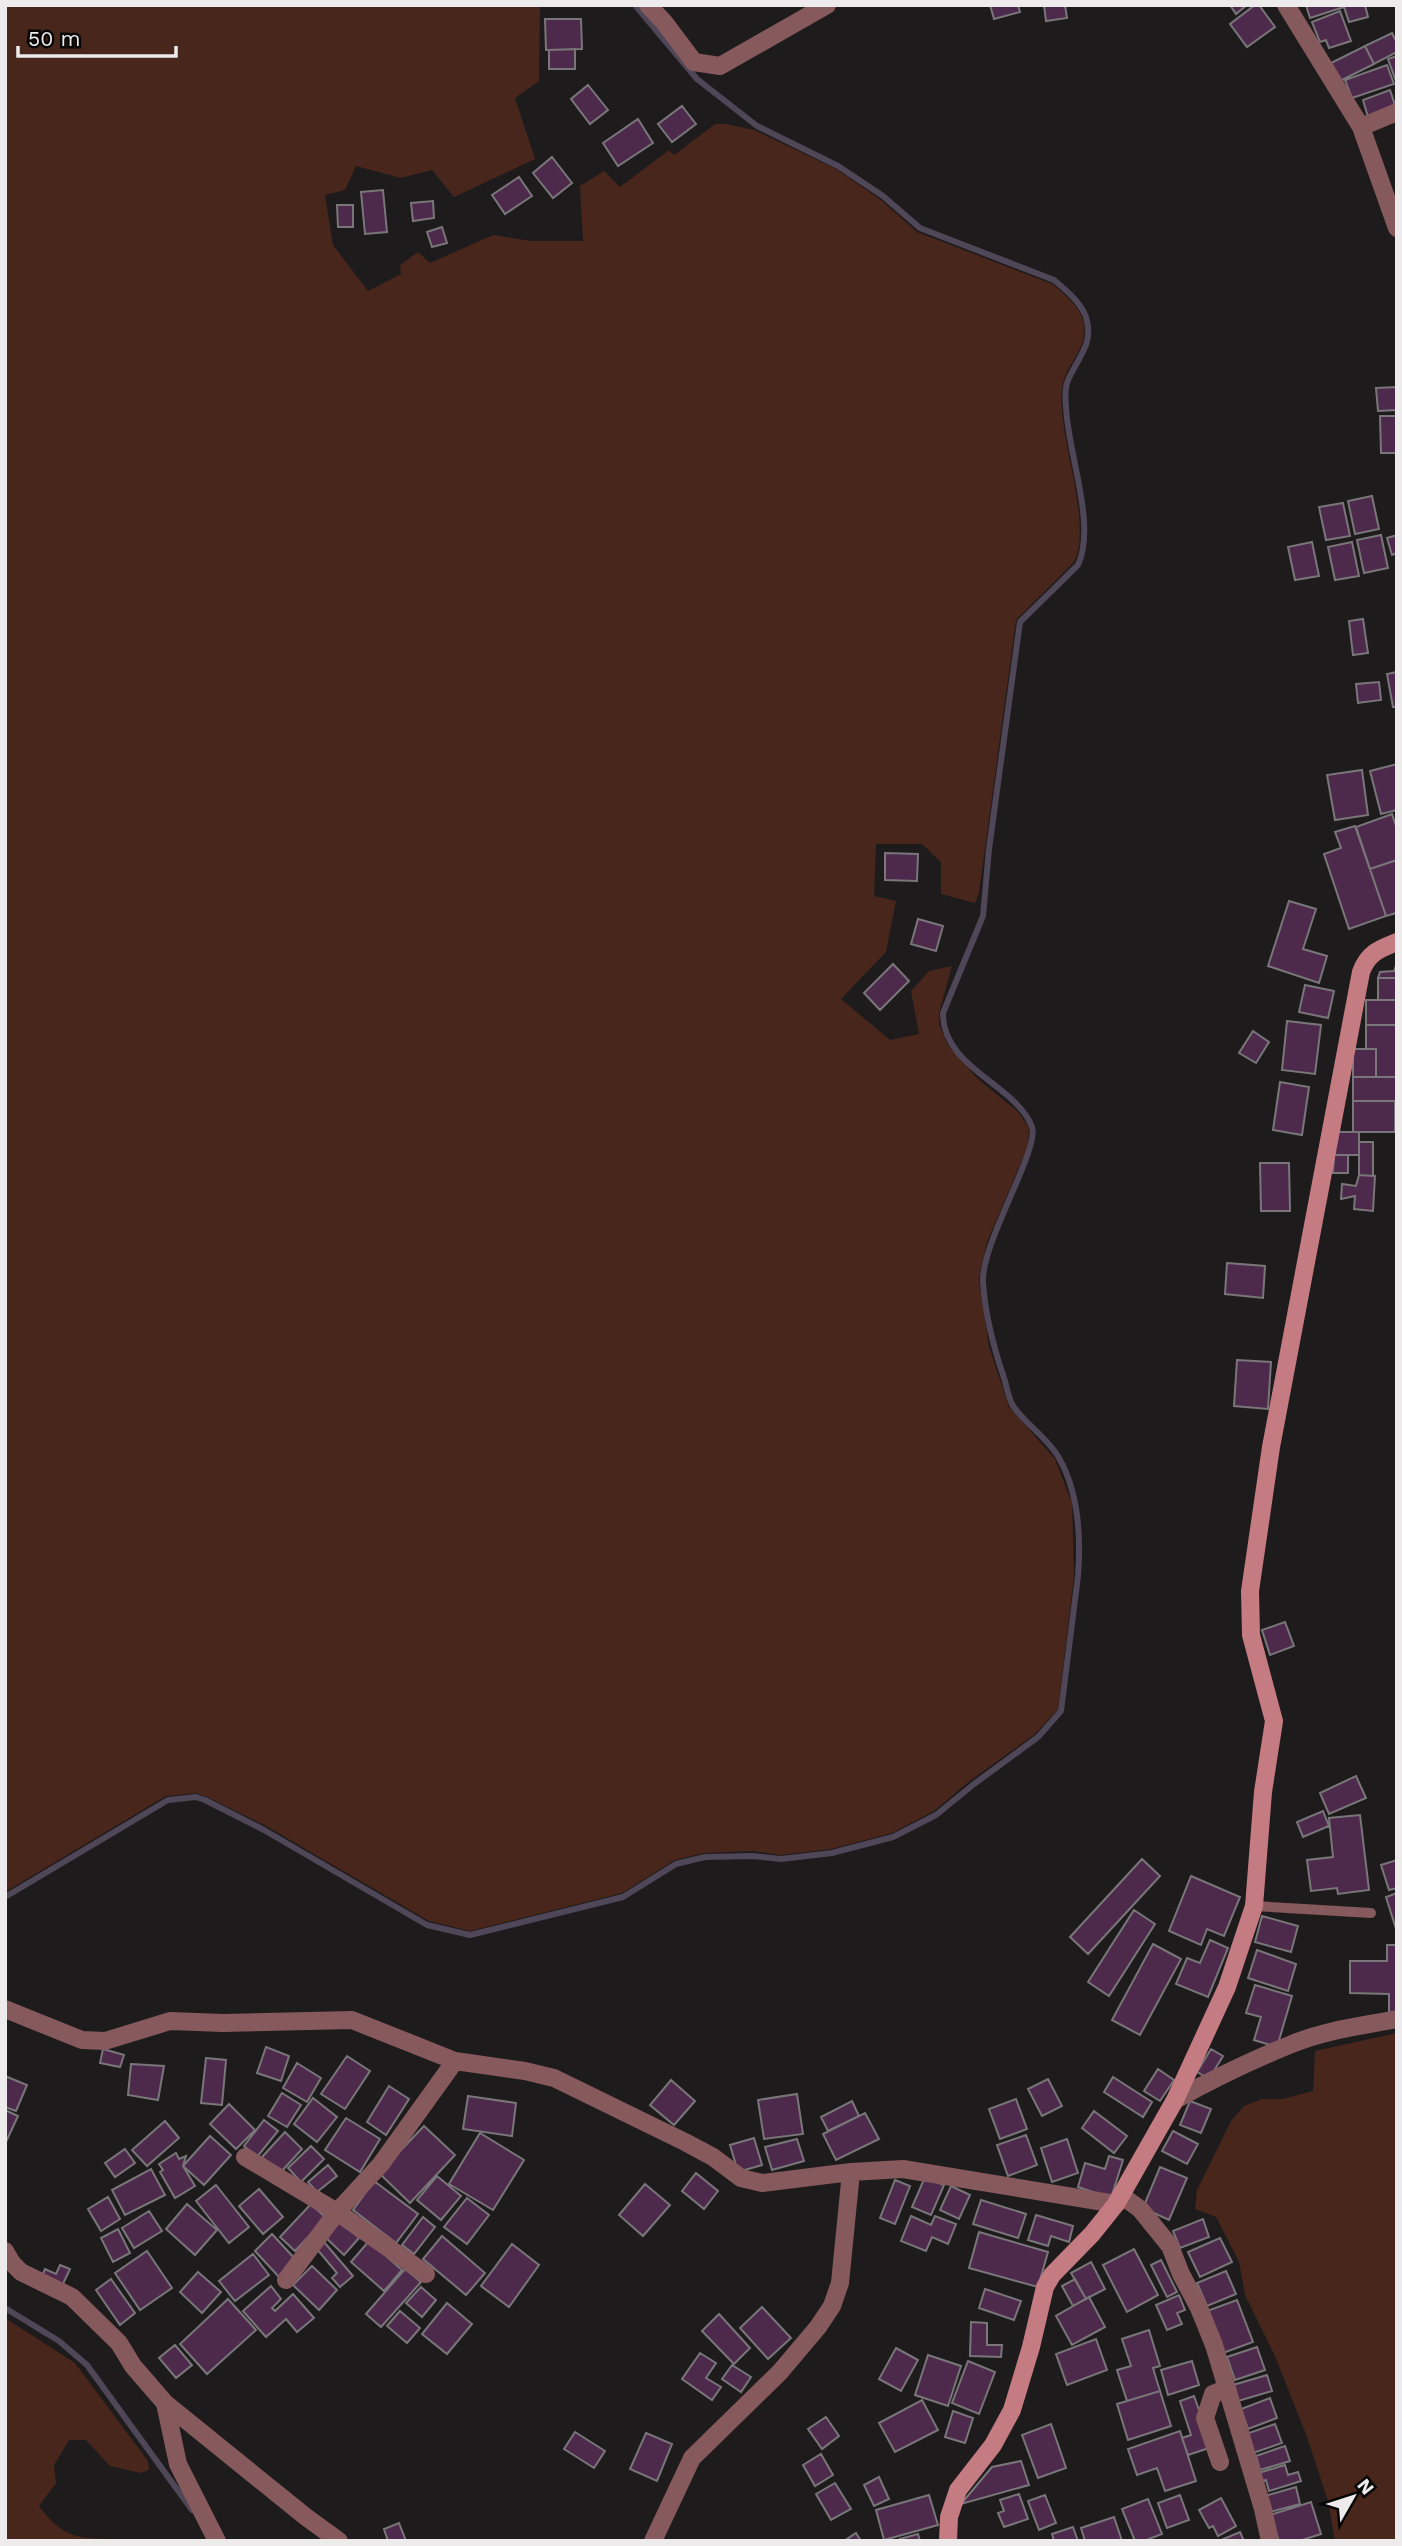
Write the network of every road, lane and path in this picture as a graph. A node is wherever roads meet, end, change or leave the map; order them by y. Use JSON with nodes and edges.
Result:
{"nodes":[{"id":1,"x":648,"y":5,"type":"edge"},
{"id":2,"x":827,"y":5,"type":"edge"},
{"id":3,"x":1286,"y":5,"type":"edge"},
{"id":4,"x":1397,"y":112,"type":"edge"},
{"id":5,"x":1361,"y":127,"type":"junction"},
{"id":6,"x":1397,"y":228,"type":"edge"},
{"id":7,"x":1397,"y":942,"type":"edge"},
{"id":8,"x":1254,"y":1906,"type":"junction"},
{"id":9,"x":1371,"y":1913,"type":"dead end"},
{"id":10,"x":5,"y":2009,"type":"edge"},
{"id":11,"x":1397,"y":2019,"type":"edge"},
{"id":12,"x":455,"y":2061,"type":"junction"},
{"id":13,"x":1175,"y":2100,"type":"junction"},
{"id":14,"x":245,"y":2157,"type":"dead end"},
{"id":15,"x":851,"y":2172,"type":"junction"},
{"id":16,"x":1119,"y":2200,"type":"junction"},
{"id":17,"x":337,"y":2212,"type":"junction"},
{"id":18,"x":5,"y":2250,"type":"edge"},
{"id":19,"x":426,"y":2274,"type":"dead end"},
{"id":20,"x":286,"y":2280,"type":"dead end"},
{"id":21,"x":1226,"y":2389,"type":"junction"},
{"id":22,"x":164,"y":2403,"type":"junction"},
{"id":23,"x":1220,"y":2462,"type":"dead end"},
{"id":24,"x":217,"y":2541,"type":"edge"},
{"id":25,"x":340,"y":2541,"type":"edge"},
{"id":26,"x":653,"y":2541,"type":"edge"},
{"id":27,"x":948,"y":2541,"type":"edge"},
{"id":28,"x":1269,"y":2541,"type":"edge"}],
"edges":[{"from":1,"to":2,"type":"street"},
{"from":3,"to":5,"type":"street"},
{"from":4,"to":5,"type":"street"},
{"from":5,"to":6,"type":"street"},
{"from":7,"to":8,"type":"street"},
{"from":8,"to":9,"type":"lane"},
{"from":8,"to":13,"type":"street"},
{"from":10,"to":12,"type":"street"},
{"from":11,"to":13,"type":"street"},
{"from":12,"to":15,"type":"street"},
{"from":12,"to":17,"type":"street"},
{"from":13,"to":16,"type":"street"},
{"from":14,"to":17,"type":"street"},
{"from":15,"to":16,"type":"street"},
{"from":15,"to":26,"type":"street"},
{"from":16,"to":21,"type":"street"},
{"from":16,"to":27,"type":"street"},
{"from":17,"to":19,"type":"street"},
{"from":17,"to":20,"type":"street"},
{"from":18,"to":22,"type":"street"},
{"from":21,"to":23,"type":"street"},
{"from":21,"to":28,"type":"street"},
{"from":22,"to":24,"type":"street"},
{"from":22,"to":25,"type":"street"}]}
